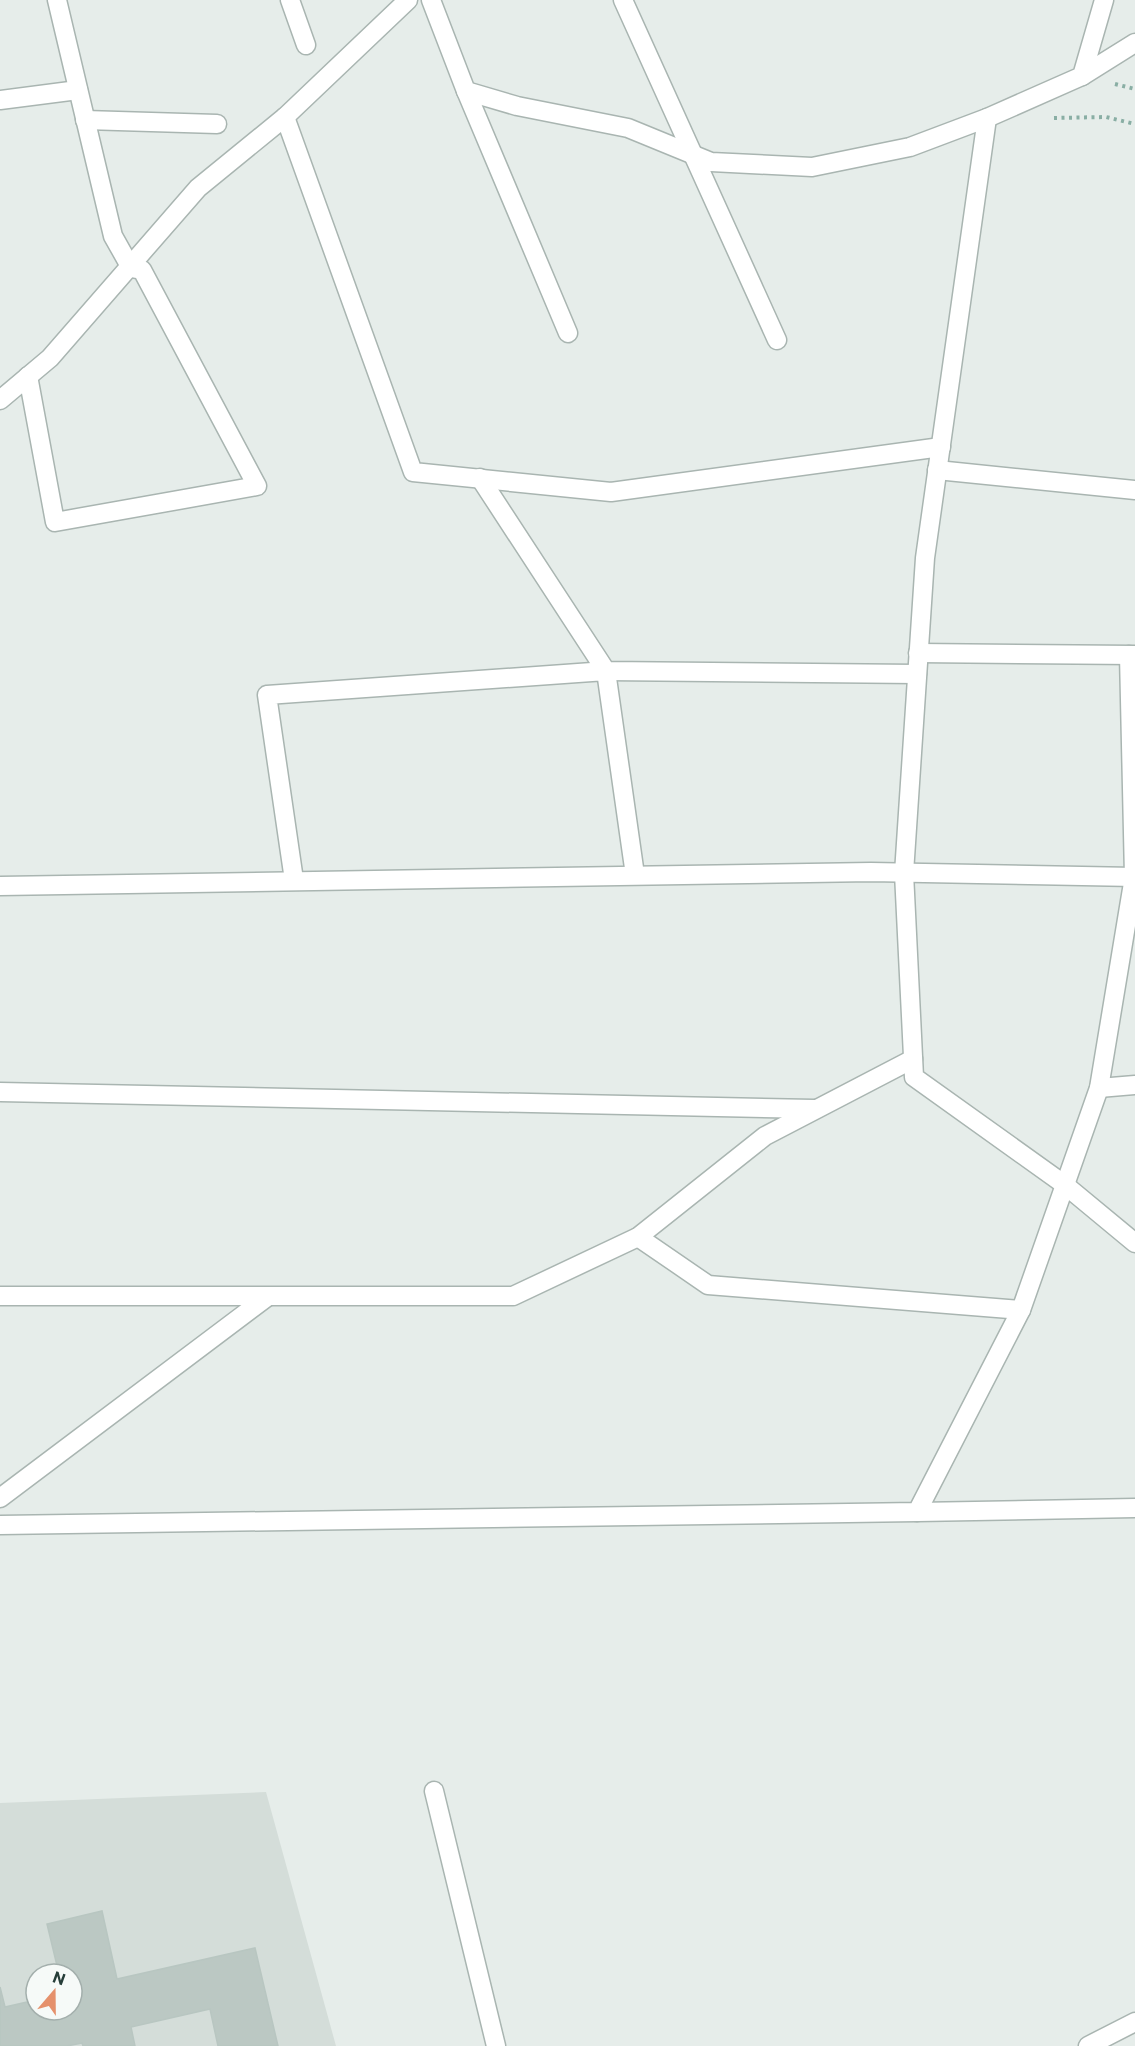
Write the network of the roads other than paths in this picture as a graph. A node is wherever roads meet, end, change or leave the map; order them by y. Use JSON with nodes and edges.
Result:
{"nodes":[{"id":1,"x":57,"y":0,"type":"edge"},
{"id":2,"x":290,"y":0,"type":"edge"},
{"id":3,"x":408,"y":0,"type":"edge"},
{"id":4,"x":431,"y":0,"type":"edge"},
{"id":5,"x":623,"y":0,"type":"edge"},
{"id":6,"x":1104,"y":0,"type":"edge"},
{"id":7,"x":1135,"y":43,"type":"edge"},
{"id":8,"x":306,"y":45,"type":"dead end"},
{"id":9,"x":1082,"y":76,"type":"junction"},
{"id":10,"x":78,"y":90,"type":"junction"},
{"id":11,"x":466,"y":91,"type":"junction"},
{"id":12,"x":0,"y":100,"type":"edge"},
{"id":13,"x":285,"y":117,"type":"junction"},
{"id":14,"x":987,"y":118,"type":"junction"},
{"id":15,"x":85,"y":120,"type":"junction"},
{"id":16,"x":217,"y":124,"type":"dead end"},
{"id":17,"x":695,"y":155,"type":"junction"},
{"id":18,"x":131,"y":268,"type":"junction"},
{"id":19,"x":568,"y":333,"type":"dead end"},
{"id":20,"x":777,"y":340,"type":"dead end"},
{"id":21,"x":28,"y":376,"type":"junction"},
{"id":22,"x":0,"y":400,"type":"edge"},
{"id":23,"x":941,"y":447,"type":"junction"},
{"id":24,"x":938,"y":470,"type":"junction"},
{"id":25,"x":480,"y":478,"type":"junction"},
{"id":26,"x":1135,"y":490,"type":"edge"},
{"id":27,"x":918,"y":653,"type":"junction"},
{"id":28,"x":1132,"y":655,"type":"edge"},
{"id":29,"x":606,"y":671,"type":"junction"},
{"id":30,"x":917,"y":674,"type":"junction"},
{"id":31,"x":904,"y":873,"type":"junction"},
{"id":32,"x":635,"y":875,"type":"junction"},
{"id":33,"x":1134,"y":877,"type":"edge"},
{"id":34,"x":294,"y":880,"type":"junction"},
{"id":35,"x":0,"y":886,"type":"edge"},
{"id":36,"x":913,"y":1059,"type":"junction"},
{"id":37,"x":1135,"y":1085,"type":"edge"},
{"id":38,"x":1099,"y":1088,"type":"junction"},
{"id":39,"x":0,"y":1092,"type":"edge"},
{"id":40,"x":817,"y":1109,"type":"junction"},
{"id":41,"x":1065,"y":1185,"type":"junction"},
{"id":42,"x":638,"y":1237,"type":"junction"},
{"id":43,"x":1135,"y":1243,"type":"edge"},
{"id":44,"x":0,"y":1296,"type":"edge"},
{"id":45,"x":267,"y":1296,"type":"junction"},
{"id":46,"x":1021,"y":1310,"type":"junction"},
{"id":47,"x":0,"y":1498,"type":"edge"},
{"id":48,"x":1135,"y":1508,"type":"edge"},
{"id":49,"x":917,"y":1512,"type":"junction"},
{"id":50,"x":0,"y":1526,"type":"edge"},
{"id":51,"x":434,"y":1791,"type":"dead end"},
{"id":52,"x":1135,"y":2022,"type":"edge"},
{"id":53,"x":496,"y":2046,"type":"edge"},
{"id":54,"x":1088,"y":2046,"type":"edge"}],
"edges":[{"from":1,"to":10,"type":"street"},
{"from":2,"to":8,"type":"street"},
{"from":3,"to":13,"type":"street"},
{"from":4,"to":11,"type":"street"},
{"from":5,"to":17,"type":"street"},
{"from":6,"to":9,"type":"street"},
{"from":7,"to":9,"type":"street"},
{"from":9,"to":14,"type":"street"},
{"from":10,"to":12,"type":"street"},
{"from":10,"to":15,"type":"street"},
{"from":11,"to":17,"type":"street"},
{"from":11,"to":19,"type":"street"},
{"from":13,"to":18,"type":"street"},
{"from":13,"to":25,"type":"street"},
{"from":14,"to":17,"type":"street"},
{"from":14,"to":23,"type":"street"},
{"from":15,"to":16,"type":"street"},
{"from":15,"to":18,"type":"street"},
{"from":17,"to":20,"type":"street"},
{"from":18,"to":21,"type":"street"},
{"from":18,"to":21,"type":"street"},
{"from":21,"to":22,"type":"street"},
{"from":23,"to":24,"type":"street"},
{"from":23,"to":25,"type":"street"},
{"from":24,"to":26,"type":"street"},
{"from":24,"to":27,"type":"street"},
{"from":25,"to":29,"type":"street"},
{"from":27,"to":28,"type":"street"},
{"from":27,"to":30,"type":"street"},
{"from":28,"to":33,"type":"street"},
{"from":29,"to":30,"type":"street"},
{"from":29,"to":32,"type":"street"},
{"from":29,"to":34,"type":"street"},
{"from":30,"to":31,"type":"street"},
{"from":31,"to":32,"type":"street"},
{"from":31,"to":33,"type":"street"},
{"from":31,"to":36,"type":"street"},
{"from":32,"to":34,"type":"street"},
{"from":33,"to":38,"type":"street"},
{"from":34,"to":35,"type":"street"},
{"from":36,"to":40,"type":"street"},
{"from":36,"to":41,"type":"street"},
{"from":37,"to":38,"type":"street"},
{"from":38,"to":41,"type":"street"},
{"from":39,"to":40,"type":"street"},
{"from":40,"to":42,"type":"street"},
{"from":41,"to":43,"type":"street"},
{"from":41,"to":46,"type":"street"},
{"from":42,"to":45,"type":"street"},
{"from":42,"to":46,"type":"street"},
{"from":44,"to":45,"type":"street"},
{"from":45,"to":47,"type":"street"},
{"from":46,"to":49,"type":"street"},
{"from":48,"to":49,"type":"street"},
{"from":49,"to":50,"type":"street"},
{"from":51,"to":53,"type":"street"},
{"from":52,"to":54,"type":"street"}]}
